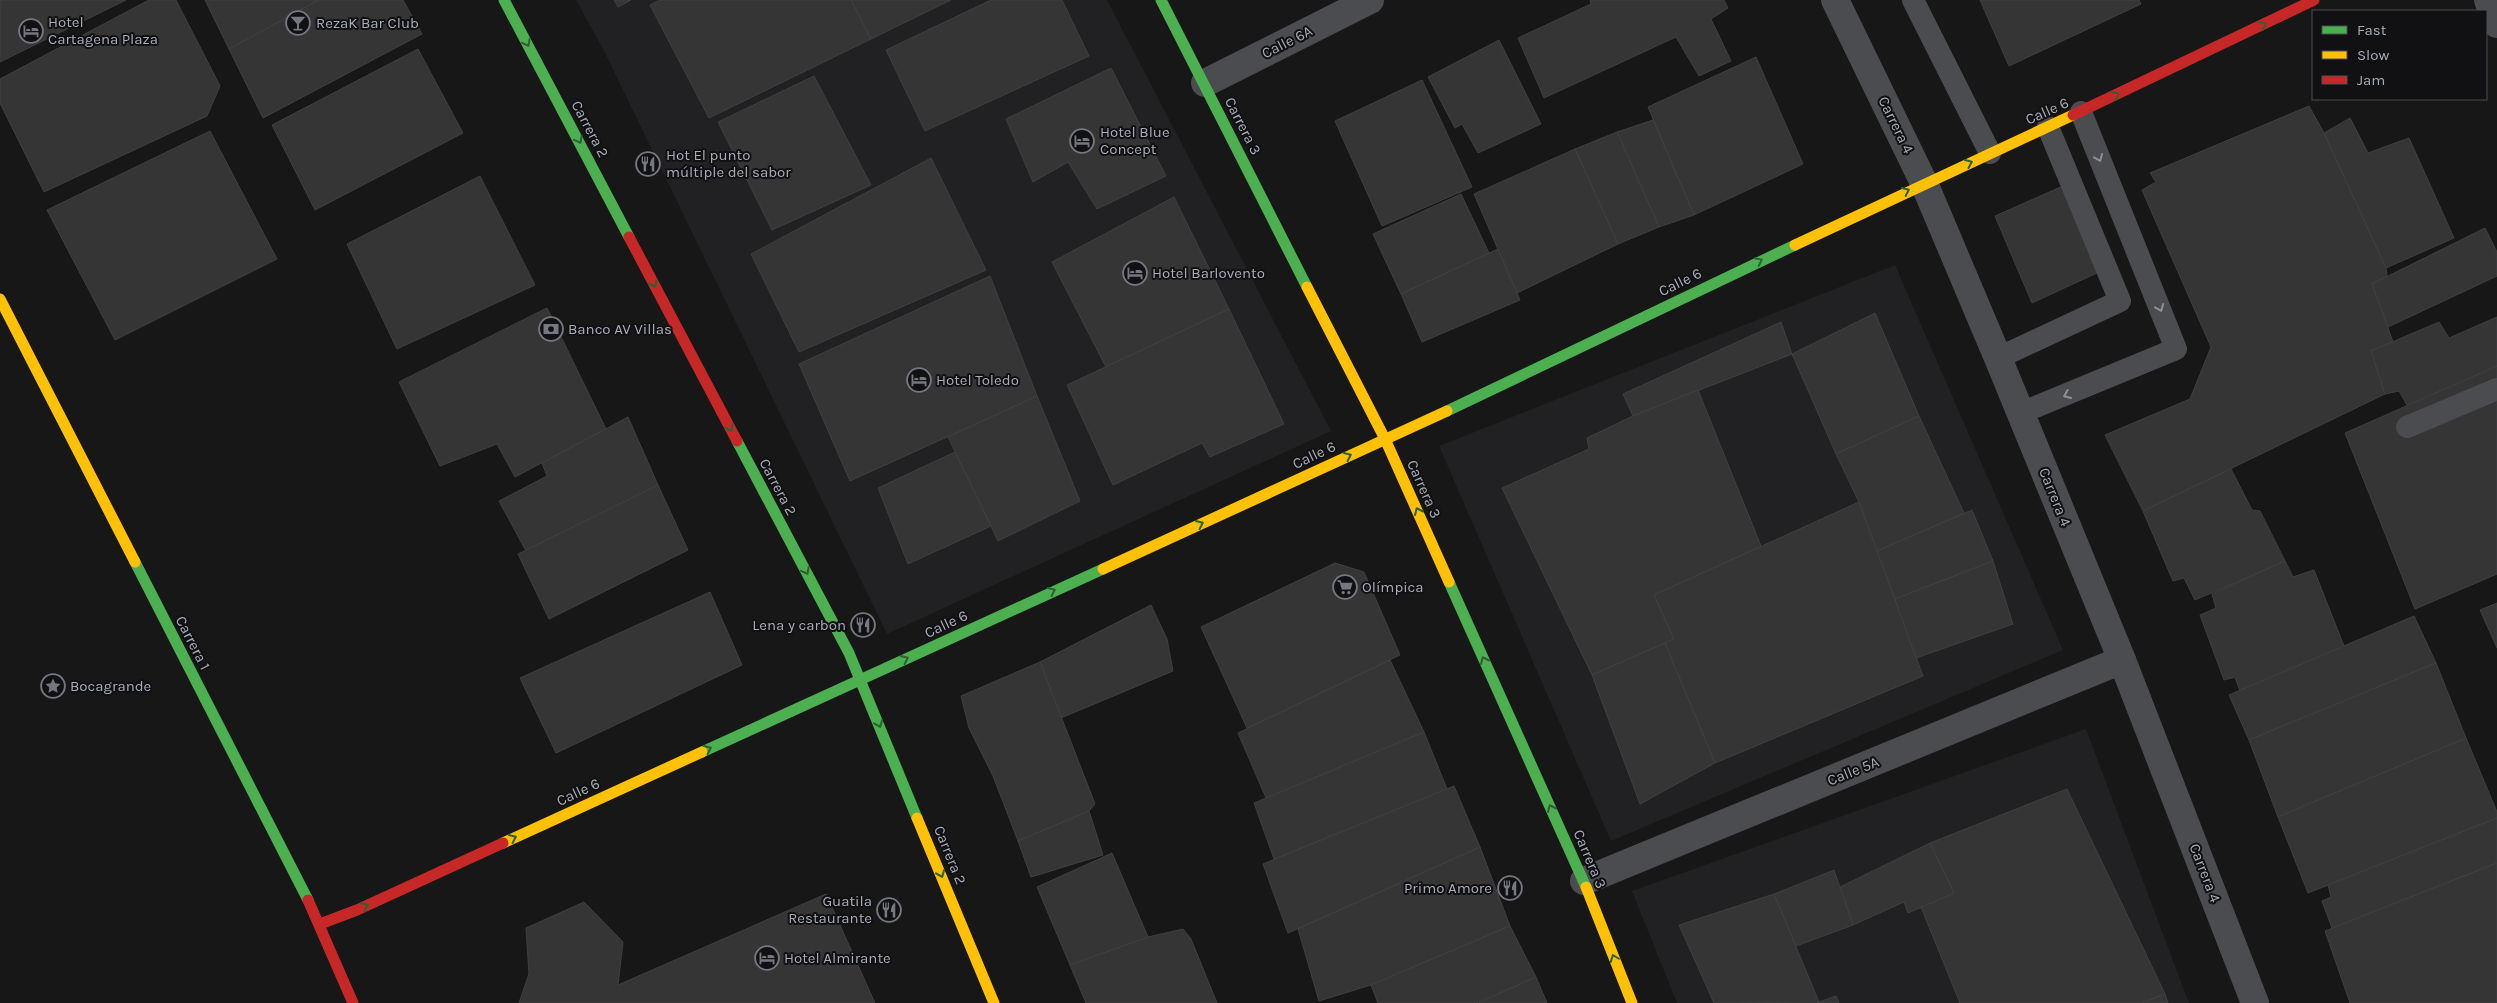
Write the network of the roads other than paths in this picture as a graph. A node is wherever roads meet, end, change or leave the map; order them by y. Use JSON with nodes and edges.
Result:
{"nodes":[{"id":1,"x":504,"y":0,"type":"edge"},
{"id":2,"x":1161,"y":0,"type":"edge"},
{"id":3,"x":1370,"y":0,"type":"edge"},
{"id":4,"x":1835,"y":0,"type":"edge"},
{"id":5,"x":1913,"y":0,"type":"edge"},
{"id":6,"x":2314,"y":0,"type":"edge"},
{"id":7,"x":2488,"y":0,"type":"edge"},
{"id":8,"x":2497,"y":24,"type":"edge"},
{"id":9,"x":1205,"y":83,"type":"junction"},
{"id":10,"x":2081,"y":112,"type":"junction"},
{"id":11,"x":2048,"y":127,"type":"junction"},
{"id":12,"x":1990,"y":154,"type":"junction"},
{"id":13,"x":1924,"y":183,"type":"junction"},
{"id":14,"x":0,"y":299,"type":"edge"},
{"id":15,"x":1998,"y":358,"type":"junction"},
{"id":16,"x":2497,"y":389,"type":"edge"},
{"id":17,"x":2021,"y":413,"type":"junction"},
{"id":18,"x":2407,"y":427,"type":"dead end"},
{"id":19,"x":1385,"y":439,"type":"junction"},
{"id":20,"x":2122,"y":660,"type":"junction"},
{"id":21,"x":860,"y":679,"type":"junction"},
{"id":22,"x":1584,"y":881,"type":"junction"},
{"id":23,"x":320,"y":924,"type":"junction"},
{"id":24,"x":353,"y":1003,"type":"edge"},
{"id":25,"x":994,"y":1003,"type":"edge"},
{"id":26,"x":1632,"y":1003,"type":"edge"},
{"id":27,"x":2256,"y":1003,"type":"edge"}],
"edges":[{"from":1,"to":21,"type":"street","name":"Carrera 2","one_way":true},
{"from":2,"to":9,"type":"street","name":"Carrera 3"},
{"from":3,"to":9,"type":"street","name":"Calle 6A"},
{"from":4,"to":13,"type":"street","name":"Carrera 4"},
{"from":5,"to":12,"type":"lane"},
{"from":10,"to":6,"type":"street","name":"Calle 6","one_way":true},
{"from":7,"to":8,"type":"street"},
{"from":9,"to":19,"type":"street","name":"Carrera 3"},
{"from":10,"to":11,"type":"street","name":"Calle 6"},
{"from":10,"to":17,"type":"lane","one_way":true},
{"from":11,"to":12,"type":"street","name":"Calle 6"},
{"from":11,"to":15,"type":"lane"},
{"from":13,"to":12,"type":"street","name":"Calle 6","one_way":true},
{"from":13,"to":15,"type":"street","name":"Carrera 4"},
{"from":19,"to":13,"type":"street","name":"Calle 6","one_way":true},
{"from":14,"to":23,"type":"street","name":"Carrera 1"},
{"from":15,"to":17,"type":"street","name":"Carrera 4"},
{"from":16,"to":18,"type":"lane"},
{"from":17,"to":20,"type":"street","name":"Carrera 4"},
{"from":21,"to":19,"type":"street","name":"Calle 6","one_way":true},
{"from":22,"to":19,"type":"street","name":"Carrera 3","one_way":true},
{"from":20,"to":22,"type":"street","name":"Calle 5A"},
{"from":20,"to":27,"type":"street","name":"Carrera 4"},
{"from":23,"to":21,"type":"street","name":"Calle 6","one_way":true},
{"from":21,"to":25,"type":"street","name":"Carrera 2","one_way":true},
{"from":26,"to":22,"type":"street","name":"Carrera 3","one_way":true},
{"from":23,"to":24,"type":"street","name":"Carrera 1"}]}
